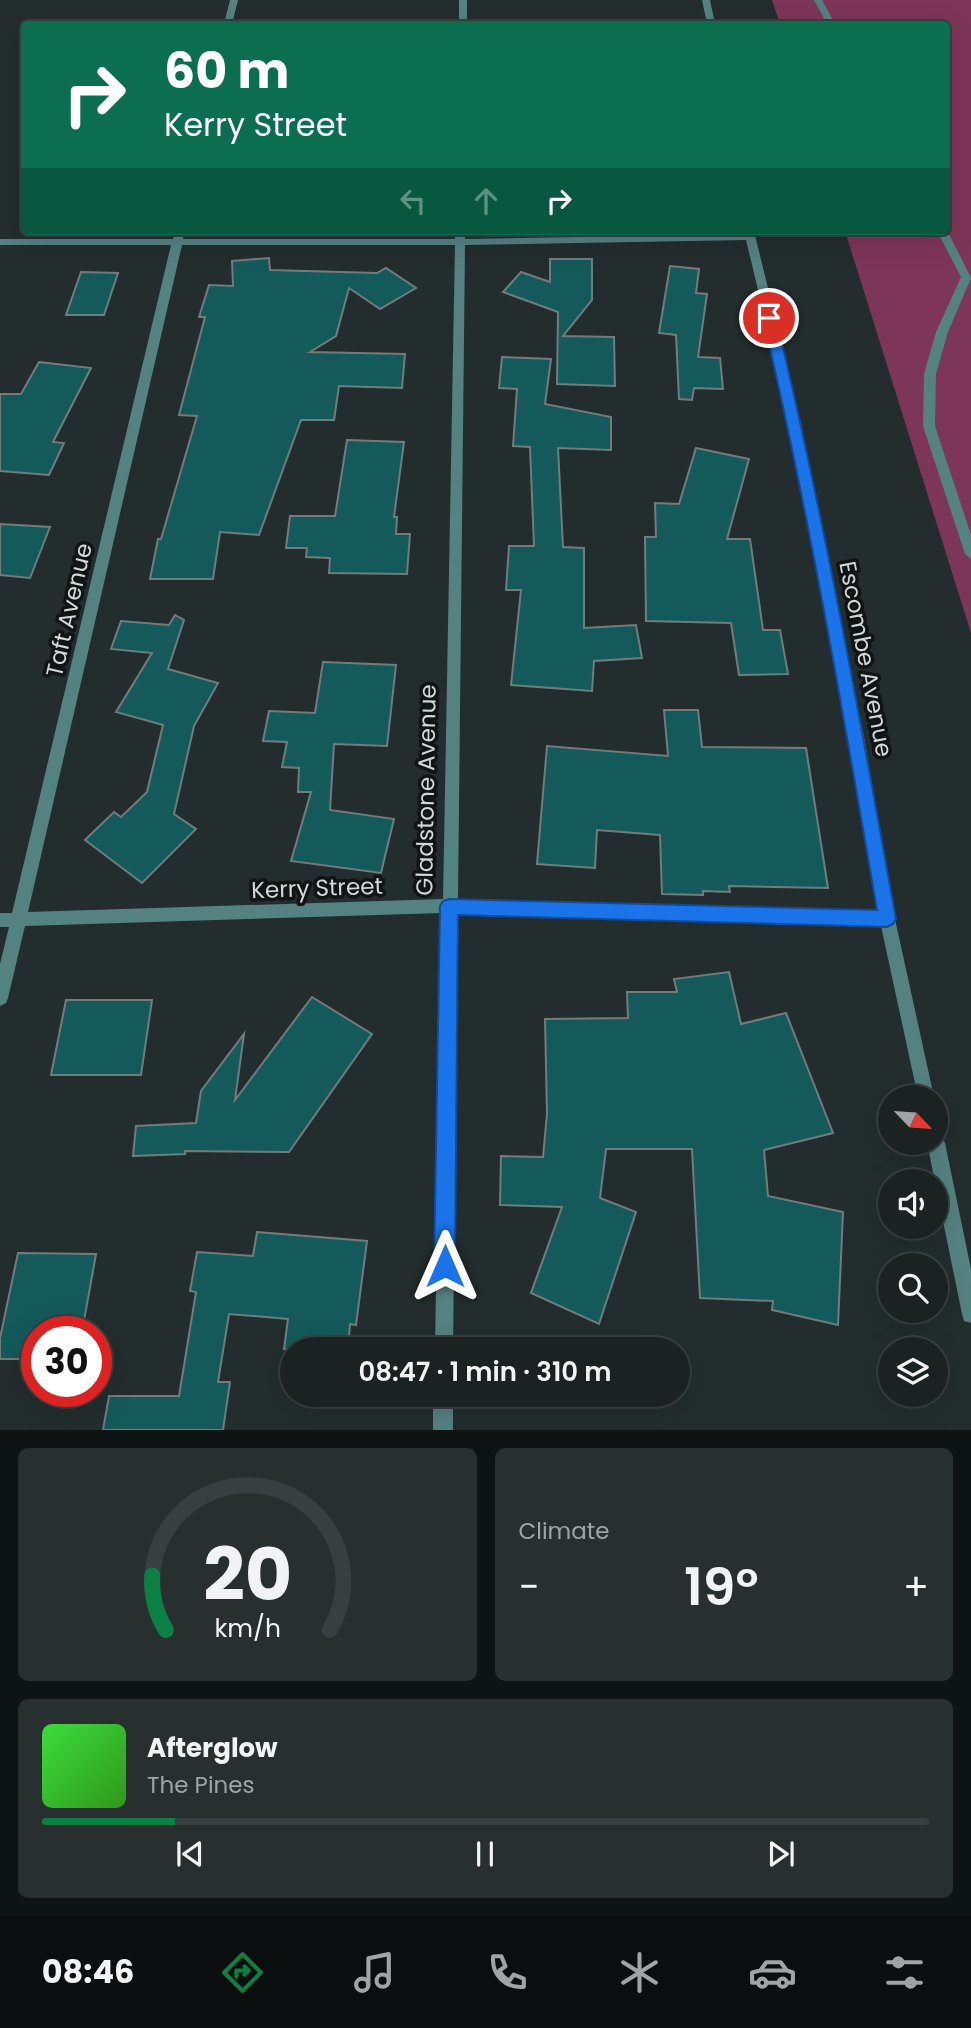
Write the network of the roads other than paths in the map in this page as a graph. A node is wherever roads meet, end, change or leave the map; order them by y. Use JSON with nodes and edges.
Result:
{"nodes":[{"id":1,"x":234,"y":0,"type":"edge"},
{"id":2,"x":463,"y":0,"type":"edge"},
{"id":3,"x":706,"y":0,"type":"edge"},
{"id":4,"x":818,"y":0,"type":"edge"},
{"id":5,"x":229,"y":21,"type":"edge"},
{"id":6,"x":463,"y":21,"type":"edge"},
{"id":7,"x":710,"y":21,"type":"edge"},
{"id":8,"x":829,"y":21,"type":"edge"},
{"id":9,"x":604,"y":235,"type":"edge"},
{"id":10,"x":749,"y":235,"type":"edge"},
{"id":11,"x":944,"y":235,"type":"edge"},
{"id":12,"x":179,"y":236,"type":"edge"},
{"id":13,"x":459,"y":236,"type":"edge"},
{"id":14,"x":0,"y":242,"type":"edge"},
{"id":15,"x":971,"y":554,"type":"edge"},
{"id":16,"x":449,"y":906,"type":"junction"},
{"id":17,"x":887,"y":919,"type":"junction"},
{"id":18,"x":0,"y":920,"type":"edge"},
{"id":19,"x":18,"y":920,"type":"junction"},
{"id":20,"x":0,"y":998,"type":"edge"},
{"id":21,"x":923,"y":1085,"type":"edge"},
{"id":22,"x":938,"y":1155,"type":"edge"},
{"id":23,"x":971,"y":1314,"type":"edge"},
{"id":24,"x":444,"y":1337,"type":"edge"},
{"id":25,"x":443,"y":1407,"type":"edge"},
{"id":26,"x":443,"y":1430,"type":"edge"}],
"edges":[{"from":1,"to":5,"type":"street"},
{"from":2,"to":6,"type":"street"},
{"from":3,"to":7,"type":"street"},
{"from":4,"to":8,"type":"street"},
{"from":9,"to":13,"type":"street"},
{"from":10,"to":17,"type":"street","name":"Escombe Avenue"},
{"from":11,"to":15,"type":"street"},
{"from":12,"to":13,"type":"street"},
{"from":12,"to":14,"type":"street"},
{"from":12,"to":19,"type":"street","name":"Taft Avenue"},
{"from":13,"to":16,"type":"street","name":"Gladstone Avenue"},
{"from":16,"to":17,"type":"street","name":"Kerry Street"},
{"from":16,"to":19,"type":"street","name":"Kerry Street"},
{"from":16,"to":24,"type":"street","name":"Gladstone Avenue"},
{"from":17,"to":21,"type":"street","name":"Escombe Avenue"},
{"from":18,"to":19,"type":"street","name":"Kerry Street"},
{"from":19,"to":20,"type":"street","name":"Taft Avenue"},
{"from":22,"to":23,"type":"street"},
{"from":25,"to":26,"type":"street"}]}
